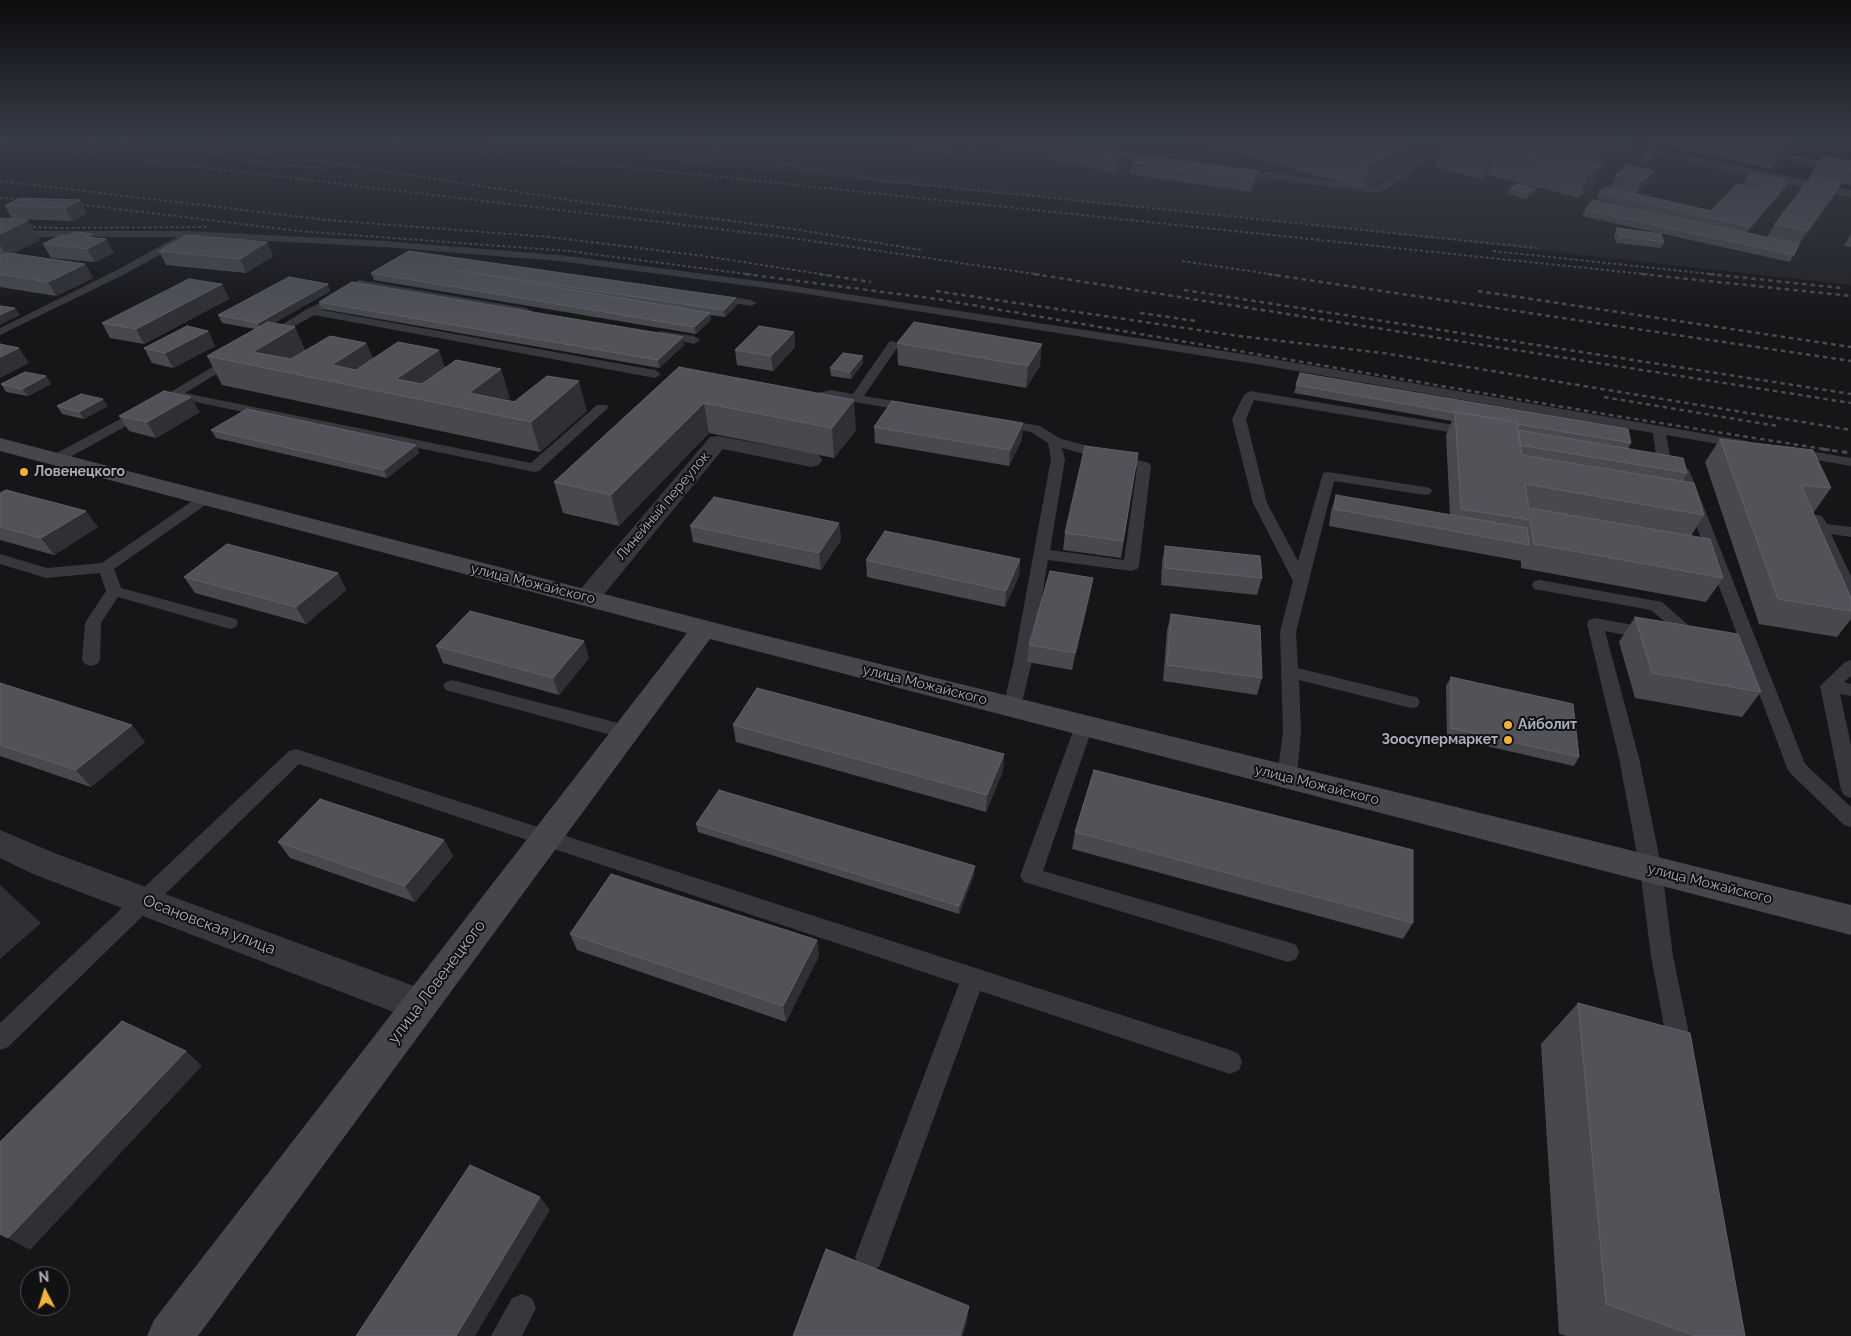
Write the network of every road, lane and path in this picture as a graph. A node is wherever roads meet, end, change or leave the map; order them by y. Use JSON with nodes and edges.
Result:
{"nodes":[{"id":1,"x":0,"y":234,"type":"edge"},
{"id":2,"x":189,"y":234,"type":"junction"},
{"id":3,"x":409,"y":253,"type":"junction"},
{"id":4,"x":467,"y":262,"type":"edge"},
{"id":5,"x":96,"y":272,"type":"dead end"},
{"id":6,"x":121,"y":272,"type":"junction"},
{"id":7,"x":375,"y":273,"type":"edge"},
{"id":8,"x":674,"y":273,"type":"junction"},
{"id":9,"x":665,"y":284,"type":"dead end"},
{"id":10,"x":706,"y":296,"type":"edge"},
{"id":11,"x":335,"y":297,"type":"edge"},
{"id":12,"x":751,"y":303,"type":"dead end"},
{"id":13,"x":311,"y":311,"type":"junction"},
{"id":14,"x":541,"y":314,"type":"edge"},
{"id":15,"x":0,"y":332,"type":"edge"},
{"id":16,"x":646,"y":332,"type":"edge"},
{"id":17,"x":694,"y":340,"type":"dead end"},
{"id":18,"x":260,"y":342,"type":"edge"},
{"id":19,"x":893,"y":344,"type":"dead end"},
{"id":20,"x":243,"y":352,"type":"edge"},
{"id":21,"x":655,"y":374,"type":"dead end"},
{"id":22,"x":174,"y":394,"type":"junction"},
{"id":23,"x":856,"y":398,"type":"junction"},
{"id":24,"x":793,"y":402,"type":"edge"},
{"id":25,"x":602,"y":408,"type":"dead end"},
{"id":26,"x":931,"y":411,"type":"edge"},
{"id":27,"x":988,"y":421,"type":"edge"},
{"id":28,"x":1659,"y":430,"type":"junction"},
{"id":29,"x":1486,"y":434,"type":"edge"},
{"id":30,"x":1054,"y":441,"type":"junction"},
{"id":31,"x":0,"y":444,"type":"edge"},
{"id":32,"x":1758,"y":446,"type":"edge"},
{"id":33,"x":1777,"y":450,"type":"edge"},
{"id":34,"x":56,"y":459,"type":"junction"},
{"id":35,"x":811,"y":460,"type":"dead end"},
{"id":36,"x":1851,"y":462,"type":"edge"},
{"id":37,"x":1425,"y":491,"type":"dead end"},
{"id":38,"x":206,"y":498,"type":"junction"},
{"id":39,"x":1676,"y":498,"type":"edge"},
{"id":40,"x":1695,"y":501,"type":"junction"},
{"id":41,"x":1851,"y":532,"type":"edge"},
{"id":42,"x":1696,"y":552,"type":"edge"},
{"id":43,"x":1042,"y":554,"type":"junction"},
{"id":44,"x":1715,"y":555,"type":"junction"},
{"id":45,"x":0,"y":559,"type":"edge"},
{"id":46,"x":106,"y":568,"type":"junction"},
{"id":47,"x":1301,"y":581,"type":"junction"},
{"id":48,"x":1540,"y":585,"type":"dead end"},
{"id":49,"x":114,"y":591,"type":"junction"},
{"id":50,"x":1851,"y":593,"type":"edge"},
{"id":51,"x":586,"y":598,"type":"junction"},
{"id":52,"x":230,"y":623,"type":"dead end"},
{"id":53,"x":704,"y":629,"type":"junction"},
{"id":54,"x":91,"y":660,"type":"dead end"},
{"id":55,"x":1851,"y":666,"type":"edge"},
{"id":56,"x":1290,"y":672,"type":"junction"},
{"id":57,"x":452,"y":686,"type":"dead end"},
{"id":58,"x":1830,"y":686,"type":"junction"},
{"id":59,"x":1851,"y":690,"type":"edge"},
{"id":60,"x":1411,"y":702,"type":"dead end"},
{"id":61,"x":1012,"y":707,"type":"junction"},
{"id":62,"x":1084,"y":726,"type":"junction"},
{"id":63,"x":626,"y":732,"type":"junction"},
{"id":64,"x":1287,"y":777,"type":"junction"},
{"id":65,"x":1851,"y":790,"type":"edge"},
{"id":66,"x":1851,"y":819,"type":"edge"},
{"id":67,"x":546,"y":838,"type":"junction"},
{"id":68,"x":0,"y":843,"type":"edge"},
{"id":69,"x":1651,"y":870,"type":"junction"},
{"id":70,"x":145,"y":901,"type":"junction"},
{"id":71,"x":1851,"y":920,"type":"edge"},
{"id":72,"x":1288,"y":952,"type":"dead end"},
{"id":73,"x":973,"y":977,"type":"junction"},
{"id":74,"x":420,"y":1005,"type":"junction"},
{"id":75,"x":0,"y":1039,"type":"edge"},
{"id":76,"x":1230,"y":1062,"type":"dead end"},
{"id":77,"x":1684,"y":1073,"type":"edge"},
{"id":78,"x":868,"y":1257,"type":"dead end"},
{"id":79,"x":522,"y":1308,"type":"dead end"},
{"id":80,"x":170,"y":1336,"type":"edge"},
{"id":81,"x":506,"y":1336,"type":"edge"}],
"edges":[{"from":1,"to":2,"type":"lane"},
{"from":2,"to":3,"type":"lane"},
{"from":2,"to":6,"type":"lane"},
{"from":3,"to":4,"type":"lane"},
{"from":3,"to":8,"type":"lane"},
{"from":5,"to":6,"type":"lane"},
{"from":6,"to":15,"type":"lane"},
{"from":7,"to":14,"type":"lane"},
{"from":8,"to":9,"type":"lane"},
{"from":8,"to":28,"type":"lane"},
{"from":10,"to":12,"type":"lane"},
{"from":11,"to":13,"type":"lane"},
{"from":13,"to":18,"type":"lane"},
{"from":13,"to":21,"type":"lane"},
{"from":16,"to":17,"type":"lane"},
{"from":19,"to":23,"type":"lane"},
{"from":20,"to":22,"type":"lane"},
{"from":22,"to":25,"type":"lane"},
{"from":22,"to":34,"type":"lane"},
{"from":23,"to":24,"type":"lane"},
{"from":23,"to":26,"type":"lane"},
{"from":27,"to":30,"type":"lane"},
{"from":28,"to":32,"type":"lane"},
{"from":28,"to":40,"type":"lane"},
{"from":29,"to":47,"type":"lane"},
{"from":30,"to":43,"type":"lane"},
{"from":30,"to":43,"type":"lane"},
{"from":31,"to":34,"type":"main road","name":"улица Можайского"},
{"from":33,"to":36,"type":"lane"},
{"from":34,"to":38,"type":"main road","name":"улица Можайского"},
{"from":35,"to":51,"type":"street","name":"Линейный переулок"},
{"from":37,"to":47,"type":"lane"},
{"from":38,"to":46,"type":"lane"},
{"from":38,"to":51,"type":"main road","name":"улица Можайского"},
{"from":39,"to":40,"type":"lane"},
{"from":40,"to":44,"type":"lane"},
{"from":41,"to":50,"type":"lane"},
{"from":42,"to":44,"type":"lane"},
{"from":43,"to":61,"type":"lane"},
{"from":44,"to":66,"type":"lane"},
{"from":45,"to":46,"type":"lane"},
{"from":46,"to":49,"type":"lane"},
{"from":47,"to":56,"type":"lane"},
{"from":48,"to":69,"type":"lane"},
{"from":49,"to":52,"type":"lane"},
{"from":49,"to":54,"type":"lane"},
{"from":51,"to":53,"type":"main road","name":"улица Можайского"},
{"from":53,"to":61,"type":"main road","name":"улица Можайского"},
{"from":53,"to":63,"type":"main road","name":"улица Ловенецкого"},
{"from":55,"to":58,"type":"lane"},
{"from":56,"to":60,"type":"lane"},
{"from":56,"to":64,"type":"lane"},
{"from":57,"to":63,"type":"lane"},
{"from":58,"to":59,"type":"lane"},
{"from":58,"to":65,"type":"lane"},
{"from":61,"to":62,"type":"main road","name":"улица Можайского"},
{"from":62,"to":64,"type":"main road","name":"улица Можайского"},
{"from":62,"to":72,"type":"lane"},
{"from":63,"to":67,"type":"main road","name":"улица Ловенецкого"},
{"from":64,"to":69,"type":"main road","name":"улица Можайского"},
{"from":67,"to":70,"type":"lane"},
{"from":67,"to":73,"type":"lane"},
{"from":67,"to":74,"type":"main road","name":"улица Ловенецкого"},
{"from":68,"to":70,"type":"street","name":"Осановская улица"},
{"from":69,"to":71,"type":"main road","name":"улица Можайского"},
{"from":69,"to":77,"type":"lane"},
{"from":70,"to":74,"type":"street","name":"Осановская улица"},
{"from":70,"to":75,"type":"lane"},
{"from":73,"to":76,"type":"lane"},
{"from":73,"to":78,"type":"lane"},
{"from":74,"to":80,"type":"main road","name":"улица Ловенецкого"},
{"from":79,"to":81,"type":"lane"}]}
